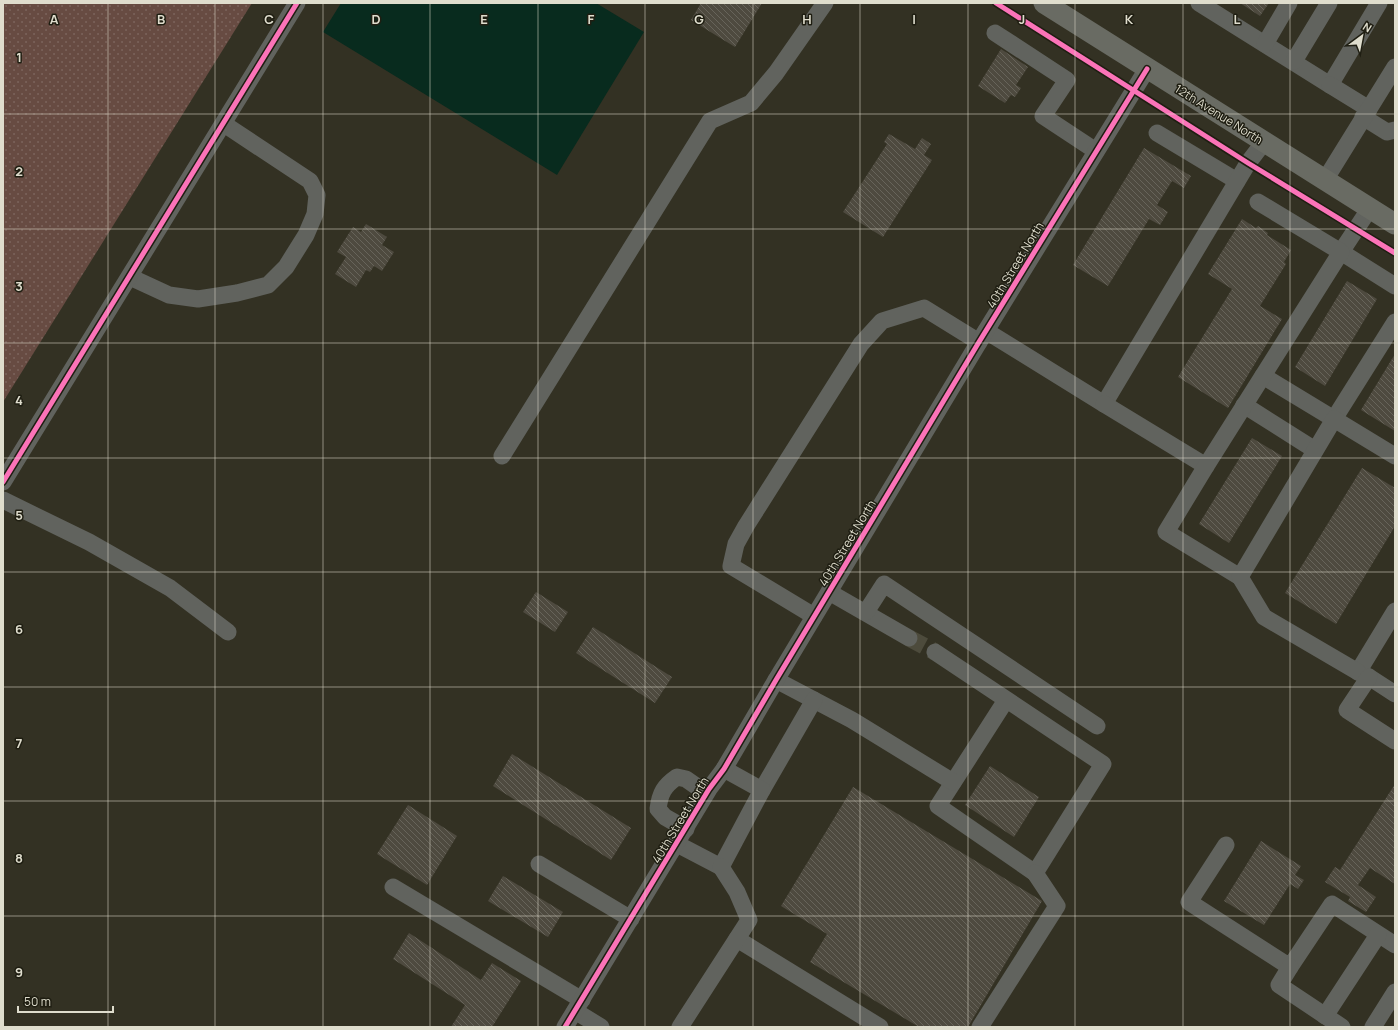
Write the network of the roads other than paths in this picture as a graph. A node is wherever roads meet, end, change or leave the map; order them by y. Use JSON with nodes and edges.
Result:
{"nodes":[{"id":1,"x":297,"y":3,"type":"edge"},
{"id":2,"x":825,"y":3,"type":"edge"},
{"id":3,"x":1044,"y":3,"type":"edge"},
{"id":4,"x":1199,"y":3,"type":"edge"},
{"id":5,"x":1289,"y":3,"type":"edge"},
{"id":6,"x":1330,"y":3,"type":"edge"},
{"id":7,"x":1379,"y":3,"type":"edge"},
{"id":8,"x":995,"y":33,"type":"dead end"},
{"id":9,"x":1265,"y":44,"type":"junction"},
{"id":10,"x":1294,"y":61,"type":"junction"},
{"id":11,"x":1395,"y":67,"type":"edge"},
{"id":12,"x":1147,"y":69,"type":"junction"},
{"id":13,"x":1330,"y":85,"type":"junction"},
{"id":14,"x":1366,"y":113,"type":"junction"},
{"id":15,"x":224,"y":124,"type":"junction"},
{"id":16,"x":1395,"y":130,"type":"edge"},
{"id":17,"x":1157,"y":133,"type":"dead end"},
{"id":18,"x":1264,"y":142,"type":"junction"},
{"id":19,"x":1096,"y":151,"type":"junction"},
{"id":20,"x":1325,"y":180,"type":"junction"},
{"id":21,"x":1237,"y":181,"type":"junction"},
{"id":22,"x":1258,"y":202,"type":"dead end"},
{"id":23,"x":1370,"y":208,"type":"junction"},
{"id":24,"x":1395,"y":224,"type":"edge"},
{"id":25,"x":1342,"y":252,"type":"junction"},
{"id":26,"x":130,"y":277,"type":"junction"},
{"id":27,"x":1395,"y":286,"type":"edge"},
{"id":28,"x":1395,"y":322,"type":"edge"},
{"id":29,"x":983,"y":337,"type":"junction"},
{"id":30,"x":1263,"y":376,"type":"junction"},
{"id":31,"x":1104,"y":404,"type":"junction"},
{"id":32,"x":1244,"y":405,"type":"junction"},
{"id":33,"x":1334,"y":419,"type":"junction"},
{"id":34,"x":1315,"y":450,"type":"junction"},
{"id":35,"x":502,"y":456,"type":"dead end"},
{"id":36,"x":1395,"y":456,"type":"edge"},
{"id":37,"x":1206,"y":466,"type":"junction"},
{"id":38,"x":3,"y":482,"type":"edge"},
{"id":39,"x":3,"y":500,"type":"edge"},
{"id":40,"x":1240,"y":577,"type":"junction"},
{"id":41,"x":829,"y":592,"type":"junction"},
{"id":42,"x":866,"y":612,"type":"junction"},
{"id":43,"x":1395,"y":612,"type":"edge"},
{"id":44,"x":814,"y":616,"type":"junction"},
{"id":45,"x":228,"y":632,"type":"dead end"},
{"id":46,"x":909,"y":638,"type":"tunnel mouth"},
{"id":47,"x":935,"y":652,"type":"tunnel mouth"},
{"id":48,"x":1364,"y":675,"type":"junction"},
{"id":49,"x":776,"y":680,"type":"junction"},
{"id":50,"x":1395,"y":694,"type":"edge"},
{"id":51,"x":814,"y":700,"type":"junction"},
{"id":52,"x":1006,"y":700,"type":"junction"},
{"id":53,"x":1097,"y":726,"type":"dead end"},
{"id":54,"x":1395,"y":741,"type":"edge"},
{"id":55,"x":724,"y":769,"type":"junction"},
{"id":56,"x":953,"y":782,"type":"junction"},
{"id":57,"x":762,"y":790,"type":"junction"},
{"id":58,"x":706,"y":793,"type":"junction"},
{"id":59,"x":686,"y":829,"type":"junction"},
{"id":60,"x":677,"y":844,"type":"junction"},
{"id":61,"x":1226,"y":845,"type":"dead end"},
{"id":62,"x":539,"y":864,"type":"dead end"},
{"id":63,"x":721,"y":867,"type":"junction"},
{"id":64,"x":1035,"y":873,"type":"junction"},
{"id":65,"x":393,"y":887,"type":"dead end"},
{"id":66,"x":631,"y":919,"type":"junction"},
{"id":67,"x":1378,"y":935,"type":"junction"},
{"id":68,"x":737,"y":939,"type":"junction"},
{"id":69,"x":1395,"y":945,"type":"edge"},
{"id":70,"x":1290,"y":968,"type":"junction"},
{"id":71,"x":1395,"y":992,"type":"edge"},
{"id":72,"x":578,"y":1005,"type":"junction"},
{"id":73,"x":1325,"y":1016,"type":"junction"},
{"id":74,"x":565,"y":1027,"type":"edge"},
{"id":75,"x":601,"y":1027,"type":"edge"},
{"id":76,"x":680,"y":1027,"type":"edge"},
{"id":77,"x":880,"y":1027,"type":"edge"},
{"id":78,"x":980,"y":1027,"type":"edge"},
{"id":79,"x":1342,"y":1027,"type":"edge"},
{"id":80,"x":1373,"y":1027,"type":"edge"}],
"edges":[{"from":1,"to":15,"type":"street"},
{"from":2,"to":35,"type":"street"},
{"from":3,"to":12,"type":"main road","name":"12th Avenue North"},
{"from":4,"to":9,"type":"street"},
{"from":5,"to":9,"type":"street"},
{"from":6,"to":10,"type":"street"},
{"from":7,"to":13,"type":"street"},
{"from":8,"to":19,"type":"street"},
{"from":9,"to":10,"type":"street"},
{"from":10,"to":13,"type":"street"},
{"from":11,"to":14,"type":"street"},
{"from":12,"to":18,"type":"main road","name":"12th Avenue North"},
{"from":12,"to":19,"type":"street","name":"40th Street North"},
{"from":13,"to":14,"type":"street"},
{"from":14,"to":16,"type":"street"},
{"from":14,"to":20,"type":"street"},
{"from":15,"to":26,"type":"street"},
{"from":15,"to":26,"type":"street"},
{"from":17,"to":21,"type":"street"},
{"from":18,"to":20,"type":"main road","name":"12th Avenue North"},
{"from":18,"to":21,"type":"street"},
{"from":19,"to":29,"type":"street","name":"40th Street North"},
{"from":20,"to":23,"type":"main road","name":"12th Avenue North"},
{"from":21,"to":31,"type":"street"},
{"from":22,"to":25,"type":"street"},
{"from":23,"to":24,"type":"main road","name":"12th Avenue North"},
{"from":23,"to":25,"type":"street"},
{"from":25,"to":27,"type":"street"},
{"from":25,"to":30,"type":"street"},
{"from":26,"to":38,"type":"street"},
{"from":28,"to":33,"type":"street"},
{"from":29,"to":31,"type":"street"},
{"from":29,"to":41,"type":"street","name":"40th Street North"},
{"from":29,"to":44,"type":"street"},
{"from":30,"to":32,"type":"street"},
{"from":30,"to":33,"type":"street"},
{"from":31,"to":37,"type":"street"},
{"from":32,"to":34,"type":"street"},
{"from":32,"to":37,"type":"street"},
{"from":33,"to":34,"type":"street"},
{"from":33,"to":36,"type":"street"},
{"from":34,"to":40,"type":"street"},
{"from":37,"to":40,"type":"street"},
{"from":39,"to":45,"type":"street"},
{"from":40,"to":48,"type":"street"},
{"from":41,"to":42,"type":"street"},
{"from":41,"to":44,"type":"street","name":"40th Street North"},
{"from":42,"to":46,"type":"street"},
{"from":42,"to":53,"type":"street"},
{"from":43,"to":48,"type":"street"},
{"from":44,"to":49,"type":"street","name":"40th Street North"},
{"from":47,"to":52,"type":"street"},
{"from":48,"to":50,"type":"street"},
{"from":48,"to":54,"type":"street"},
{"from":49,"to":51,"type":"street"},
{"from":49,"to":55,"type":"street","name":"40th Street North"},
{"from":51,"to":56,"type":"street"},
{"from":51,"to":57,"type":"street"},
{"from":52,"to":56,"type":"street"},
{"from":52,"to":64,"type":"street"},
{"from":55,"to":57,"type":"street"},
{"from":55,"to":58,"type":"street","name":"40th Street North"},
{"from":56,"to":64,"type":"street"},
{"from":57,"to":63,"type":"street"},
{"from":58,"to":59,"type":"street","name":"40th Street North"},
{"from":58,"to":59,"type":"street"},
{"from":59,"to":60,"type":"street","name":"40th Street North"},
{"from":60,"to":63,"type":"street"},
{"from":60,"to":66,"type":"street","name":"40th Street North"},
{"from":61,"to":70,"type":"street"},
{"from":62,"to":66,"type":"street"},
{"from":63,"to":68,"type":"street"},
{"from":64,"to":78,"type":"street"},
{"from":65,"to":72,"type":"street"},
{"from":66,"to":72,"type":"street","name":"40th Street North"},
{"from":67,"to":69,"type":"street"},
{"from":67,"to":70,"type":"street"},
{"from":67,"to":73,"type":"street"},
{"from":68,"to":76,"type":"street"},
{"from":68,"to":77,"type":"street"},
{"from":70,"to":73,"type":"street"},
{"from":71,"to":80,"type":"street"},
{"from":72,"to":74,"type":"street","name":"40th Street North"},
{"from":72,"to":75,"type":"street"},
{"from":73,"to":79,"type":"street"}]}
